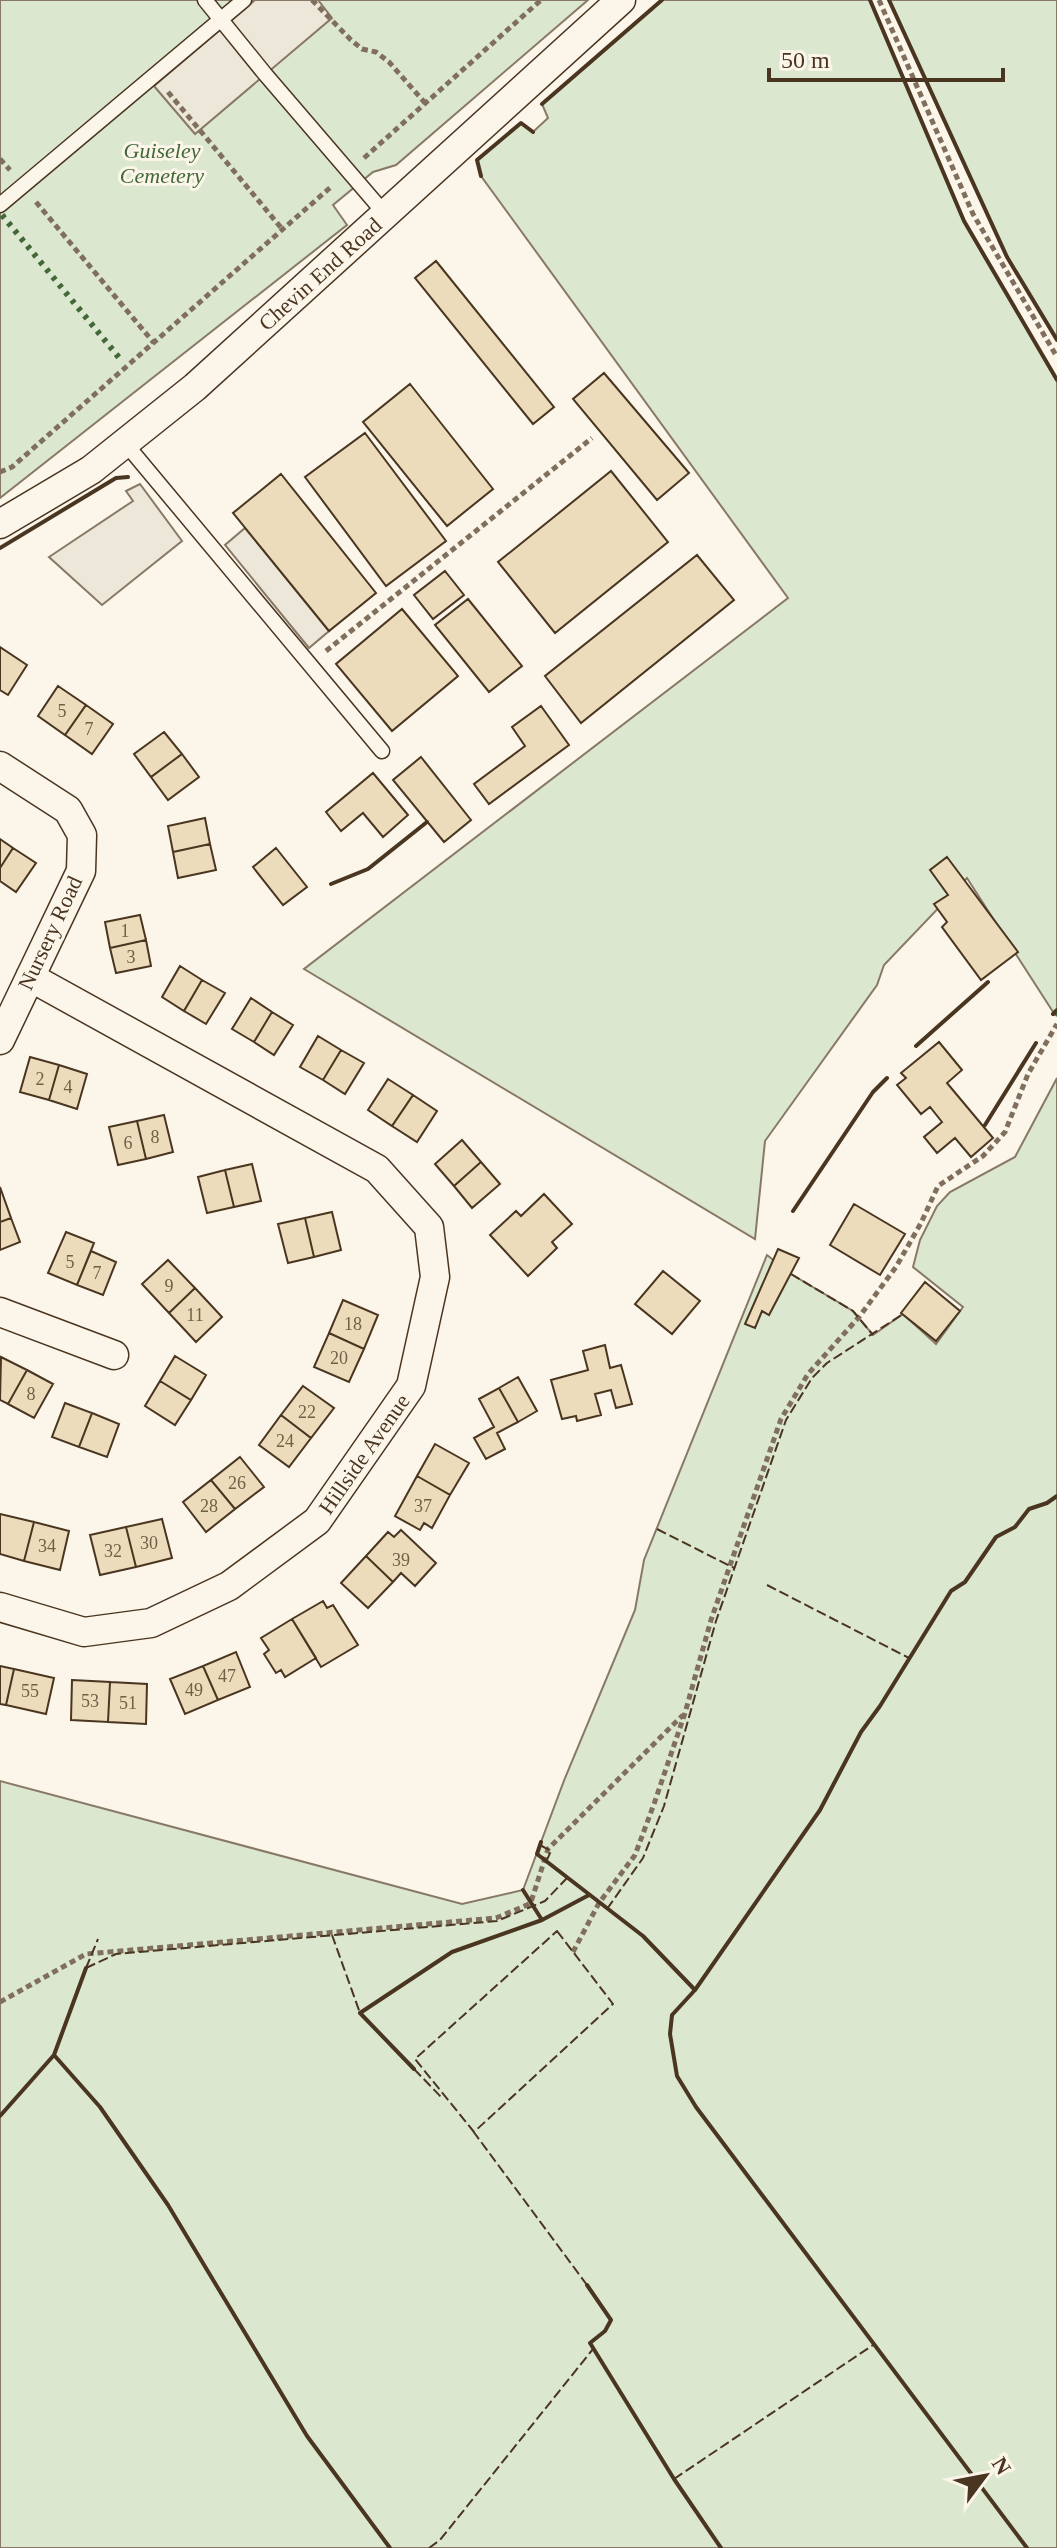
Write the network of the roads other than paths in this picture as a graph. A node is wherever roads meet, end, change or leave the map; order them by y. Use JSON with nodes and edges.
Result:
{"nodes":[{"id":1,"x":205,"y":0,"type":"edge"},
{"id":2,"x":244,"y":0,"type":"edge"},
{"id":3,"x":621,"y":0,"type":"edge"},
{"id":4,"x":221,"y":19,"type":"junction"},
{"id":5,"x":0,"y":205,"type":"edge"},
{"id":6,"x":386,"y":215,"type":"junction"},
{"id":7,"x":125,"y":443,"type":"junction"},
{"id":8,"x":0,"y":524,"type":"edge"},
{"id":9,"x":382,"y":751,"type":"dead end"},
{"id":10,"x":0,"y":766,"type":"edge"},
{"id":11,"x":30,"y":977,"type":"junction"},
{"id":12,"x":0,"y":1040,"type":"edge"},
{"id":13,"x":0,"y":1312,"type":"edge"},
{"id":14,"x":114,"y":1355,"type":"dead end"},
{"id":15,"x":0,"y":1607,"type":"edge"}],
"edges":[{"from":1,"to":4,"type":"lane"},
{"from":2,"to":4,"type":"lane"},
{"from":3,"to":6,"type":"street","name":"Chevin End Road"},
{"from":4,"to":5,"type":"lane"},
{"from":4,"to":6,"type":"lane"},
{"from":6,"to":7,"type":"street","name":"Chevin End Road"},
{"from":7,"to":8,"type":"street","name":"Chevin End Road"},
{"from":7,"to":9,"type":"lane"},
{"from":10,"to":11,"type":"street","name":"Nursery Road"},
{"from":11,"to":12,"type":"street","name":"Nursery Road"},
{"from":11,"to":15,"type":"street","name":"Hillside Avenue"},
{"from":13,"to":14,"type":"street"}]}
